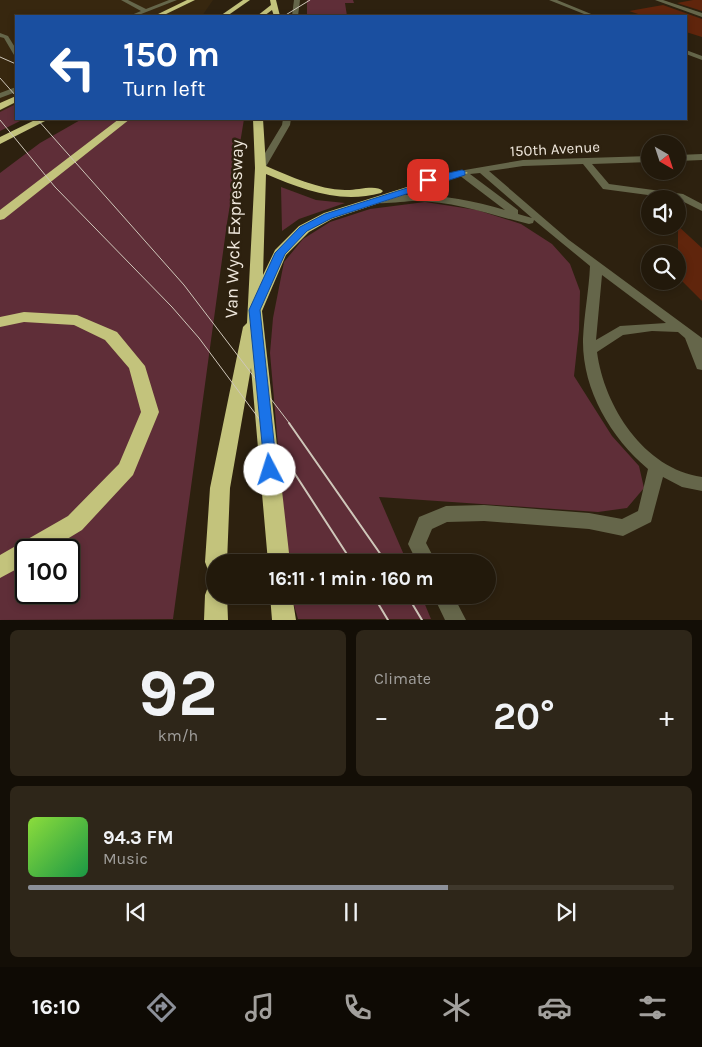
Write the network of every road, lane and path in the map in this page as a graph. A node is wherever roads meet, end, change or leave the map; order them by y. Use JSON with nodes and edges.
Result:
{"nodes":[{"id":1,"x":126,"y":0,"type":"edge"},
{"id":2,"x":174,"y":0,"type":"edge"},
{"id":3,"x":192,"y":0,"type":"edge"},
{"id":4,"x":232,"y":0,"type":"edge"},
{"id":5,"x":247,"y":0,"type":"edge"},
{"id":6,"x":282,"y":0,"type":"edge"},
{"id":7,"x":297,"y":0,"type":"edge"},
{"id":8,"x":552,"y":0,"type":"edge"},
{"id":9,"x":658,"y":0,"type":"edge"},
{"id":10,"x":686,"y":0,"type":"edge"},
{"id":11,"x":166,"y":1,"type":"edge"},
{"id":12,"x":273,"y":3,"type":"edge"},
{"id":13,"x":667,"y":3,"type":"junction"},
{"id":14,"x":144,"y":10,"type":"junction"},
{"id":15,"x":226,"y":14,"type":"edge"},
{"id":16,"x":134,"y":15,"type":"edge"},
{"id":17,"x":159,"y":15,"type":"edge"},
{"id":18,"x":261,"y":15,"type":"edge"},
{"id":19,"x":278,"y":15,"type":"edge"},
{"id":20,"x":278,"y":15,"type":"edge"},
{"id":21,"x":295,"y":15,"type":"edge"},
{"id":22,"x":591,"y":15,"type":"edge"},
{"id":23,"x":702,"y":15,"type":"edge"},
{"id":24,"x":3,"y":36,"type":"edge"},
{"id":25,"x":15,"y":52,"type":"edge"},
{"id":26,"x":687,"y":52,"type":"edge"},
{"id":27,"x":702,"y":58,"type":"edge"},
{"id":28,"x":15,"y":89,"type":"edge"},
{"id":29,"x":0,"y":96,"type":"edge"},
{"id":30,"x":15,"y":100,"type":"edge"},
{"id":31,"x":0,"y":107,"type":"edge"},
{"id":32,"x":42,"y":120,"type":"edge"},
{"id":33,"x":124,"y":120,"type":"edge"},
{"id":34,"x":258,"y":120,"type":"edge"},
{"id":35,"x":287,"y":120,"type":"edge"},
{"id":36,"x":0,"y":142,"type":"edge"},
{"id":37,"x":702,"y":157,"type":"edge"},
{"id":38,"x":686,"y":158,"type":"edge"},
{"id":39,"x":641,"y":159,"type":"edge"},
{"id":40,"x":585,"y":161,"type":"junction"},
{"id":41,"x":261,"y":168,"type":"junction"},
{"id":42,"x":481,"y":169,"type":"junction"},
{"id":43,"x":462,"y":173,"type":"junction"},
{"id":44,"x":368,"y":202,"type":"junction"},
{"id":45,"x":702,"y":208,"type":"edge"},
{"id":46,"x":0,"y":216,"type":"edge"},
{"id":47,"x":529,"y":221,"type":"junction"},
{"id":48,"x":549,"y":230,"type":"junction"},
{"id":49,"x":596,"y":266,"type":"junction"},
{"id":50,"x":254,"y":310,"type":"junction"},
{"id":51,"x":0,"y":322,"type":"edge"},
{"id":52,"x":686,"y":331,"type":"junction"},
{"id":53,"x":702,"y":345,"type":"edge"},
{"id":54,"x":590,"y":350,"type":"junction"},
{"id":55,"x":702,"y":365,"type":"edge"},
{"id":56,"x":656,"y":466,"type":"junction"},
{"id":57,"x":702,"y":484,"type":"edge"},
{"id":58,"x":48,"y":539,"type":"edge"},
{"id":59,"x":216,"y":554,"type":"edge"},
{"id":60,"x":277,"y":554,"type":"edge"},
{"id":61,"x":423,"y":554,"type":"edge"},
{"id":62,"x":15,"y":558,"type":"edge"},
{"id":63,"x":0,"y":567,"type":"edge"},
{"id":64,"x":216,"y":604,"type":"edge"},
{"id":65,"x":282,"y":604,"type":"edge"},
{"id":66,"x":448,"y":604,"type":"edge"},
{"id":67,"x":216,"y":620,"type":"edge"},
{"id":68,"x":284,"y":620,"type":"edge"},
{"id":69,"x":456,"y":620,"type":"edge"}],
"edges":[{"from":1,"to":14,"type":"street"},
{"from":2,"to":11,"type":"street"},
{"from":3,"to":17,"type":"highway"},
{"from":4,"to":15,"type":"highway"},
{"from":5,"to":15,"type":"highway"},
{"from":6,"to":19,"type":"highway"},
{"from":7,"to":21,"type":"street"},
{"from":8,"to":22,"type":"street"},
{"from":9,"to":13,"type":"street"},
{"from":10,"to":13,"type":"street"},
{"from":11,"to":14,"type":"street"},
{"from":12,"to":18,"type":"highway"},
{"from":12,"to":20,"type":"highway"},
{"from":13,"to":23,"type":"street"},
{"from":14,"to":16,"type":"street"},
{"from":24,"to":25,"type":"street"},
{"from":26,"to":27,"type":"street"},
{"from":28,"to":29,"type":"street"},
{"from":30,"to":31,"type":"highway"},
{"from":32,"to":36,"type":"highway"},
{"from":33,"to":46,"type":"highway"},
{"from":34,"to":41,"type":"highway","name":"Van Wyck Expressway"},
{"from":35,"to":41,"type":"street"},
{"from":37,"to":38,"type":"street"},
{"from":39,"to":40,"type":"street","name":"150th Avenue"},
{"from":40,"to":42,"type":"street","name":"150th Avenue"},
{"from":40,"to":45,"type":"street"},
{"from":41,"to":43,"type":"highway"},
{"from":41,"to":50,"type":"highway","name":"Van Wyck Expressway"},
{"from":42,"to":43,"type":"street","name":"150th Avenue"},
{"from":42,"to":48,"type":"street"},
{"from":43,"to":44,"type":"highway"},
{"from":43,"to":47,"type":"street"},
{"from":44,"to":47,"type":"street"},
{"from":44,"to":50,"type":"highway"},
{"from":47,"to":48,"type":"street"},
{"from":48,"to":49,"type":"street"},
{"from":49,"to":52,"type":"street"},
{"from":49,"to":54,"type":"street"},
{"from":50,"to":59,"type":"highway","name":"Van Wyck Expressway"},
{"from":50,"to":60,"type":"highway"},
{"from":51,"to":58,"type":"highway"},
{"from":52,"to":53,"type":"street"},
{"from":52,"to":54,"type":"street"},
{"from":52,"to":55,"type":"street"},
{"from":54,"to":56,"type":"street"},
{"from":56,"to":57,"type":"street"},
{"from":56,"to":61,"type":"street"},
{"from":62,"to":63,"type":"highway"},
{"from":64,"to":67,"type":"highway"},
{"from":65,"to":68,"type":"highway"},
{"from":66,"to":69,"type":"street"}]}
